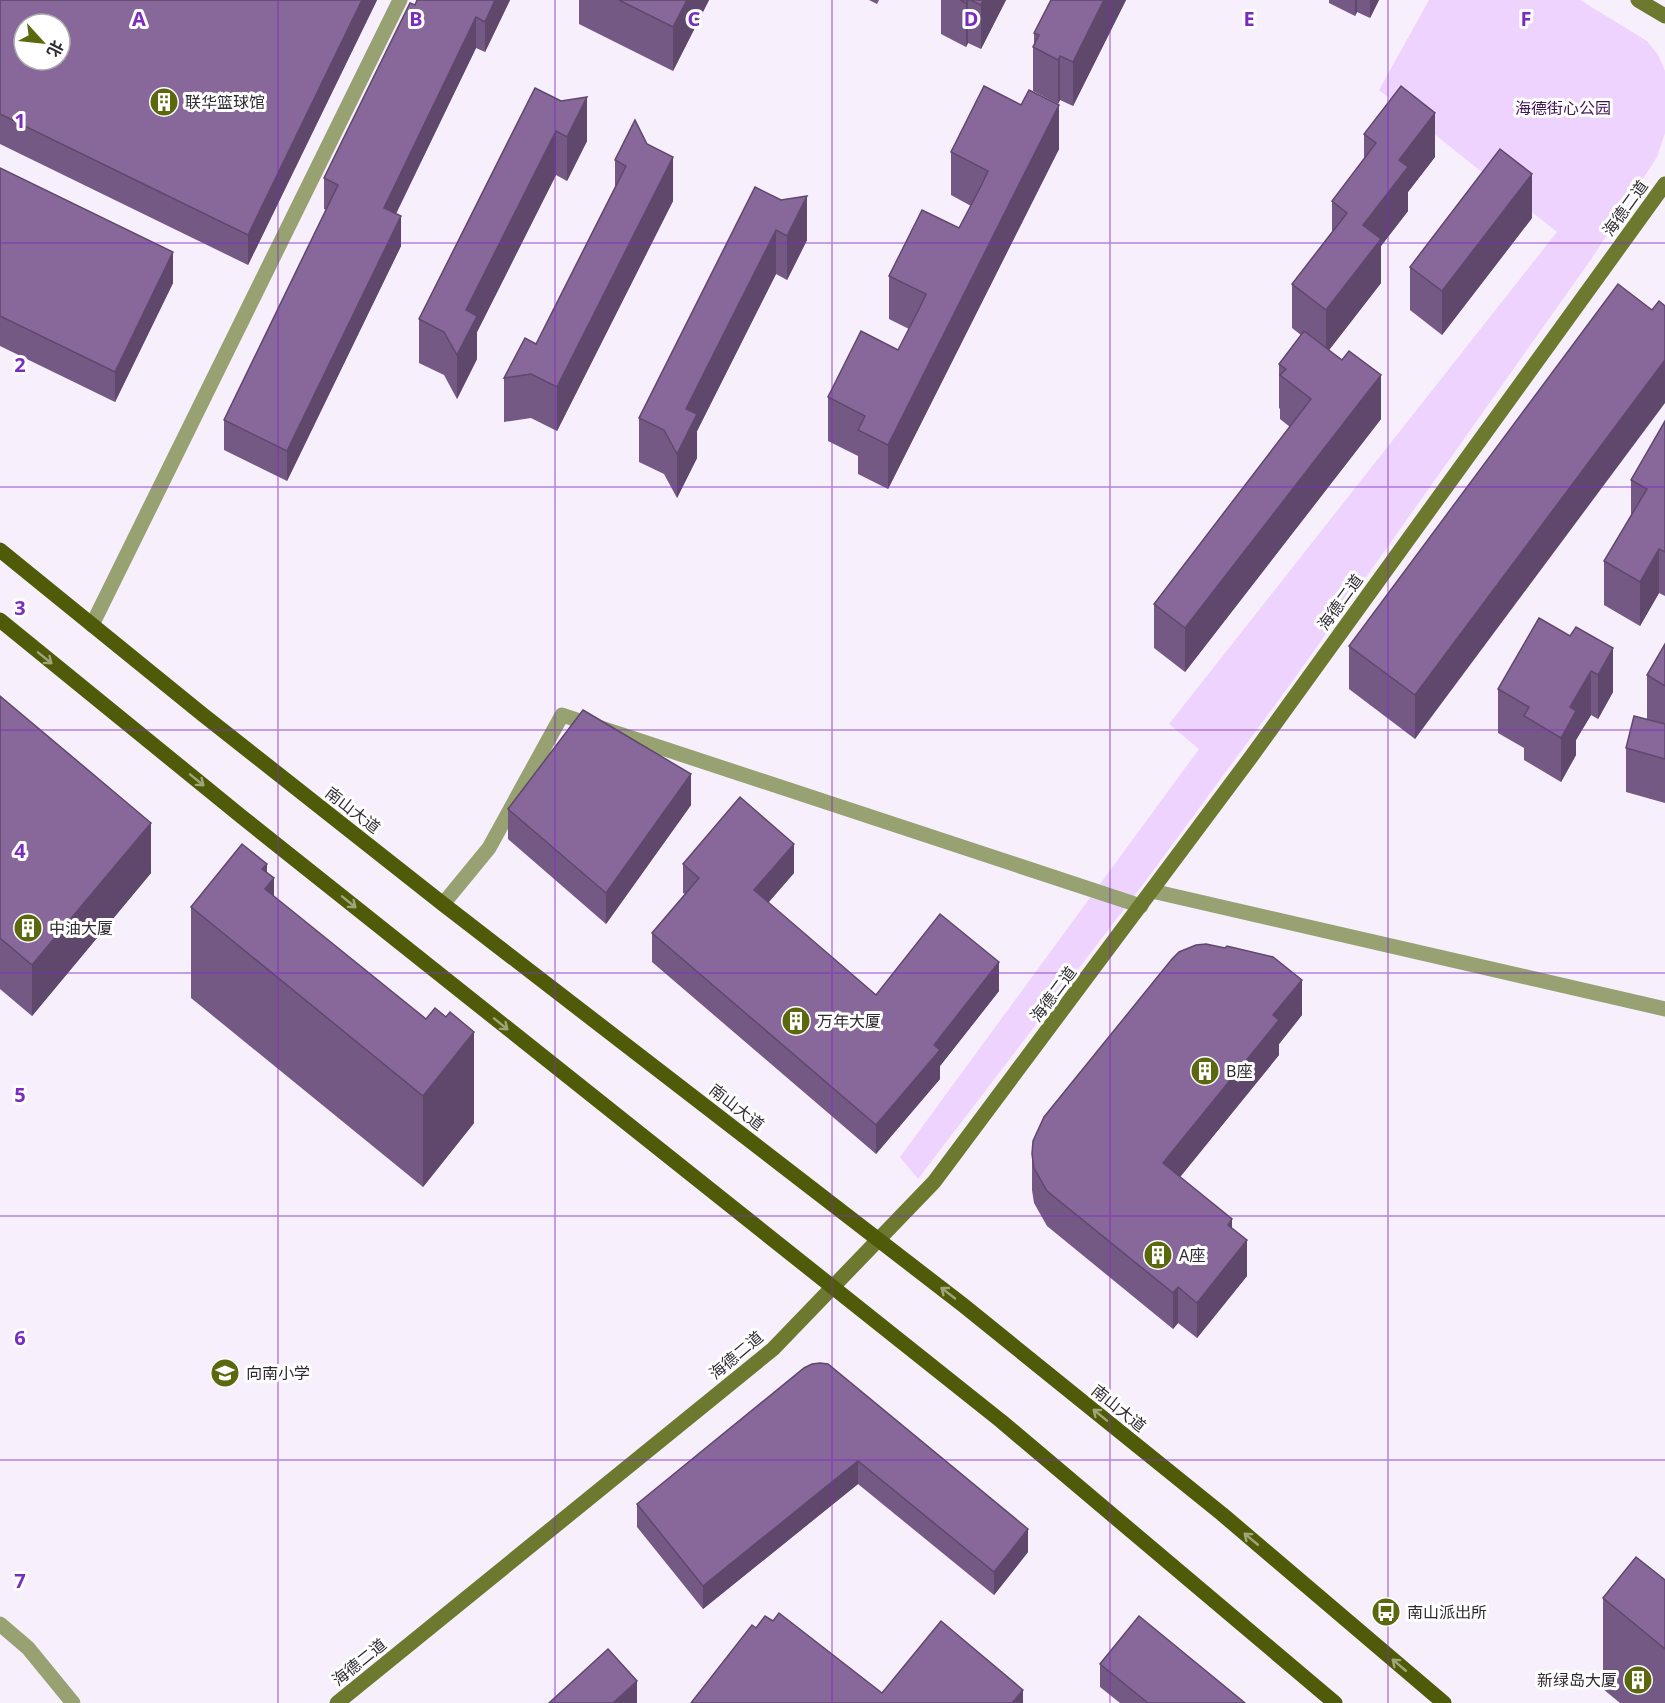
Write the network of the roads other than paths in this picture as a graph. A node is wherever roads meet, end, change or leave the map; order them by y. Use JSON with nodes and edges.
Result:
{"nodes":[{"id":1,"x":400,"y":0,"type":"edge"},
{"id":2,"x":1638,"y":0,"type":"edge"},
{"id":3,"x":1665,"y":16,"type":"edge"},
{"id":4,"x":1665,"y":184,"type":"edge"},
{"id":5,"x":0,"y":550,"type":"edge"},
{"id":6,"x":0,"y":621,"type":"edge"},
{"id":7,"x":92,"y":625,"type":"junction"},
{"id":8,"x":1152,"y":891,"type":"junction"},
{"id":9,"x":443,"y":904,"type":"junction"},
{"id":10,"x":1141,"y":906,"type":"junction"},
{"id":11,"x":1665,"y":1009,"type":"edge"},
{"id":12,"x":879,"y":1240,"type":"junction"},
{"id":13,"x":832,"y":1288,"type":"junction"},
{"id":14,"x":0,"y":1624,"type":"edge"},
{"id":15,"x":73,"y":1703,"type":"edge"},
{"id":16,"x":337,"y":1703,"type":"edge"},
{"id":17,"x":1335,"y":1703,"type":"edge"},
{"id":18,"x":1444,"y":1703,"type":"edge"}],
"edges":[{"from":1,"to":7,"type":"street"},
{"from":2,"to":3,"type":"street"},
{"from":4,"to":8,"type":"street","name":"海德二道"},
{"from":5,"to":7,"type":"main road","name":"南山大道"},
{"from":6,"to":13,"type":"main road","one_way":true},
{"from":7,"to":9,"type":"main road","name":"南山大道"},
{"from":8,"to":10,"type":"street","name":"海德二道"},
{"from":8,"to":11,"type":"street"},
{"from":9,"to":10,"type":"street"},
{"from":9,"to":12,"type":"main road","name":"南山大道"},
{"from":10,"to":12,"type":"street","name":"海德二道"},
{"from":12,"to":13,"type":"street","name":"海德二道"},
{"from":18,"to":12,"type":"main road","name":"南山大道","one_way":true},
{"from":13,"to":16,"type":"street","name":"海德二道"},
{"from":13,"to":17,"type":"main road"},
{"from":14,"to":15,"type":"street"}]}
